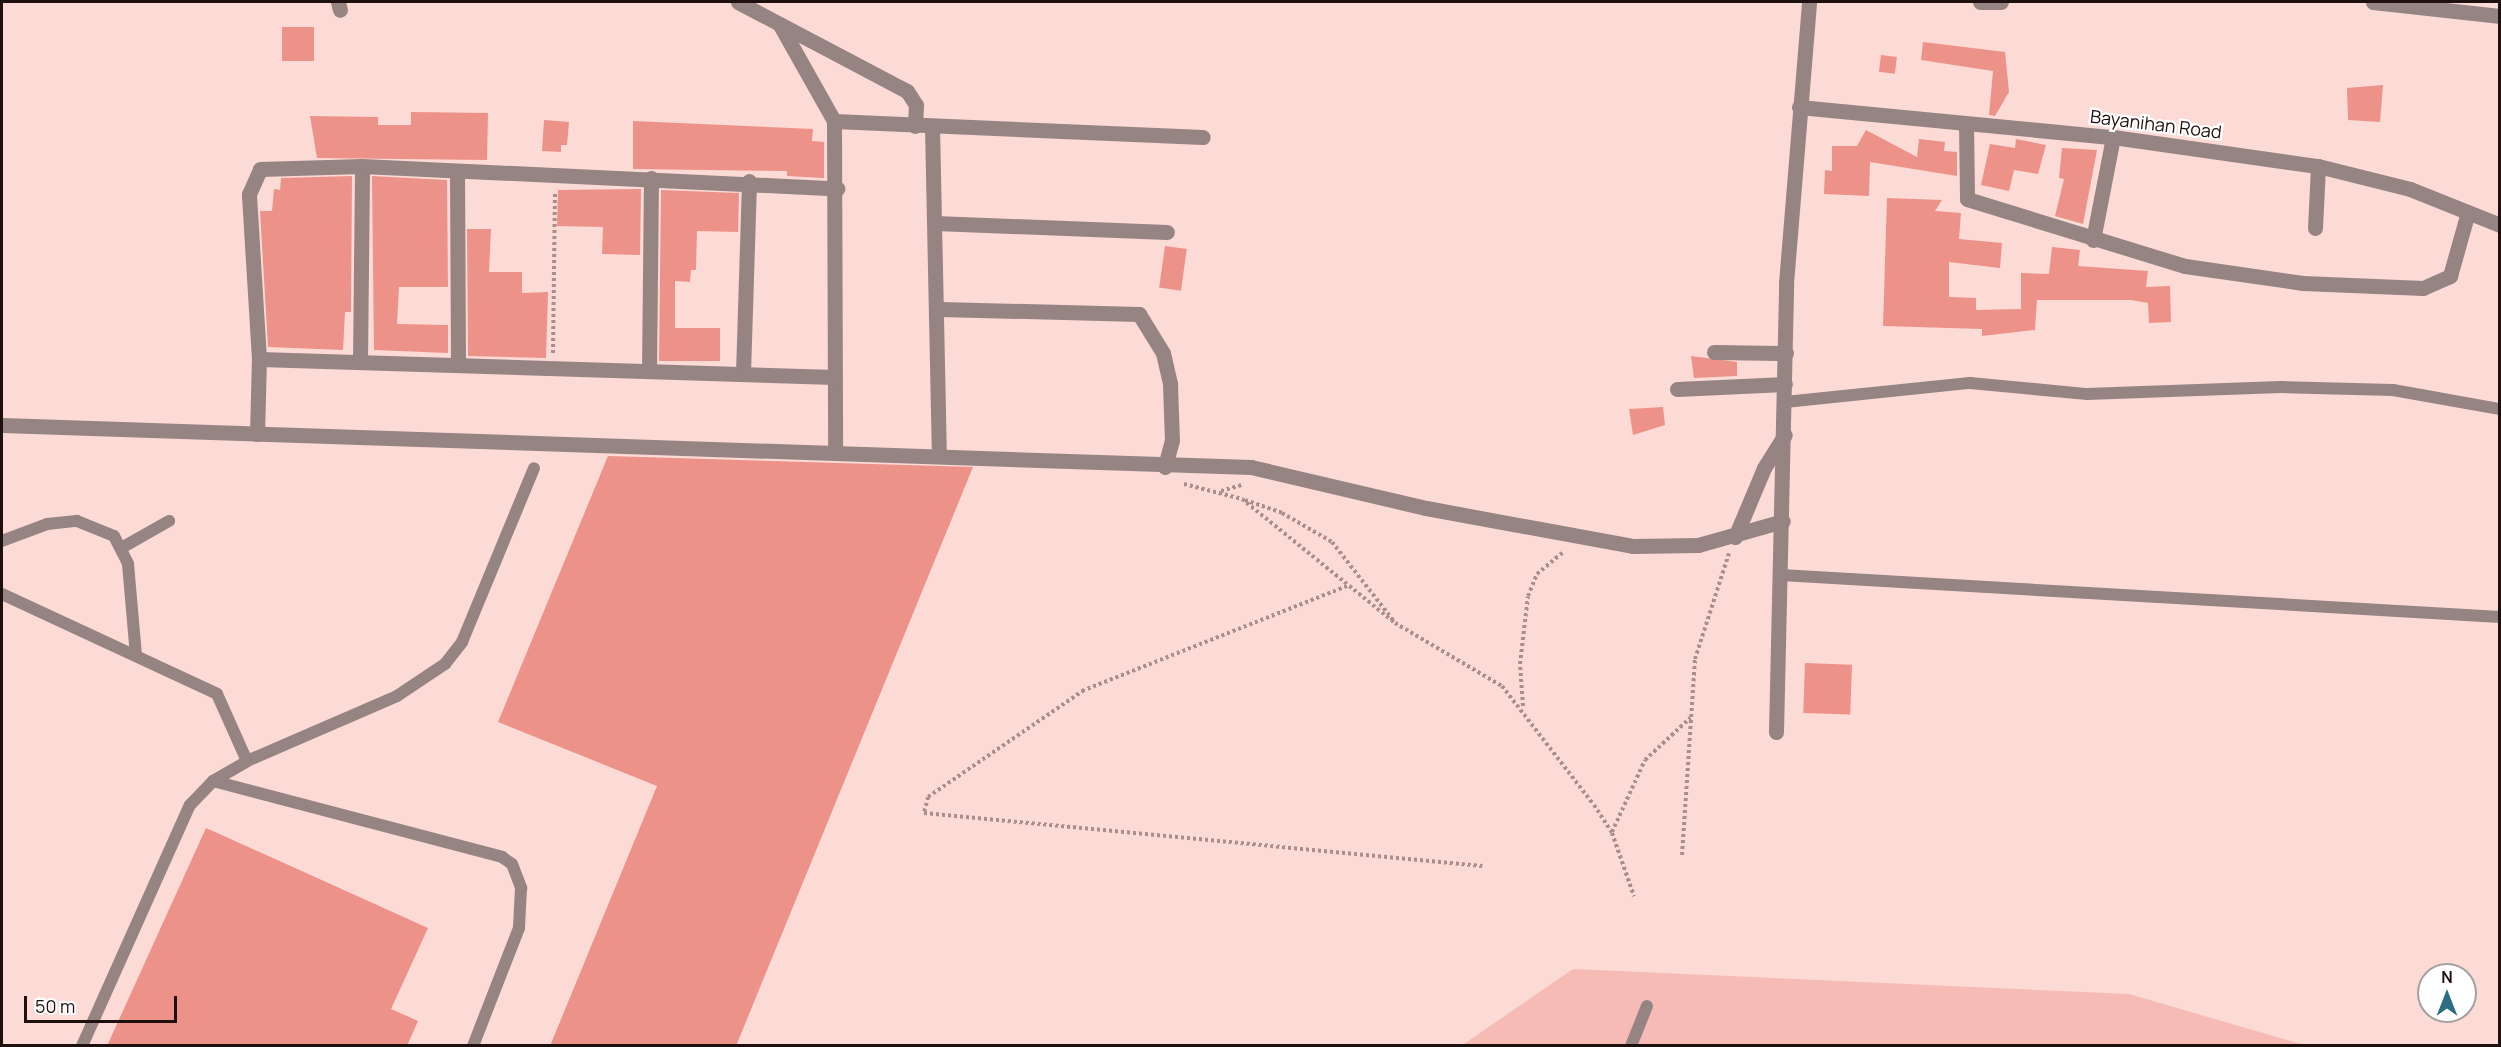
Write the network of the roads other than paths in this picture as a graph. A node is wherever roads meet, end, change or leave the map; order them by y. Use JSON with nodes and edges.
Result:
{"nodes":[{"id":1,"x":738,"y":2,"type":"edge"},
{"id":2,"x":1809,"y":2,"type":"edge"},
{"id":3,"x":1980,"y":2,"type":"edge"},
{"id":4,"x":2001,"y":2,"type":"edge"},
{"id":5,"x":2373,"y":2,"type":"edge"},
{"id":6,"x":2428,"y":4,"type":"edge"},
{"id":7,"x":2499,"y":16,"type":"edge"},
{"id":8,"x":780,"y":25,"type":"junction"},
{"id":9,"x":1799,"y":107,"type":"junction"},
{"id":10,"x":834,"y":121,"type":"junction"},
{"id":11,"x":1966,"y":124,"type":"junction"},
{"id":12,"x":915,"y":126,"type":"junction"},
{"id":13,"x":932,"y":126,"type":"junction"},
{"id":14,"x":1203,"y":137,"type":"dead end"},
{"id":15,"x":2113,"y":137,"type":"junction"},
{"id":16,"x":362,"y":165,"type":"junction"},
{"id":17,"x":2318,"y":166,"type":"junction"},
{"id":18,"x":457,"y":171,"type":"junction"},
{"id":19,"x":651,"y":178,"type":"junction"},
{"id":20,"x":749,"y":182,"type":"junction"},
{"id":21,"x":837,"y":188,"type":"junction"},
{"id":22,"x":2468,"y":212,"type":"junction"},
{"id":23,"x":936,"y":223,"type":"junction"},
{"id":24,"x":2499,"y":225,"type":"edge"},
{"id":25,"x":2315,"y":228,"type":"dead end"},
{"id":26,"x":1167,"y":232,"type":"dead end"},
{"id":27,"x":2093,"y":240,"type":"junction"},
{"id":28,"x":939,"y":309,"type":"junction"},
{"id":29,"x":1714,"y":352,"type":"dead end"},
{"id":30,"x":1786,"y":353,"type":"junction"},
{"id":31,"x":259,"y":359,"type":"junction"},
{"id":32,"x":360,"y":362,"type":"junction"},
{"id":33,"x":458,"y":365,"type":"junction"},
{"id":34,"x":649,"y":370,"type":"junction"},
{"id":35,"x":743,"y":374,"type":"junction"},
{"id":36,"x":835,"y":377,"type":"junction"},
{"id":37,"x":1785,"y":384,"type":"junction"},
{"id":38,"x":1677,"y":389,"type":"dead end"},
{"id":39,"x":1785,"y":402,"type":"junction"},
{"id":40,"x":2499,"y":409,"type":"edge"},
{"id":41,"x":2,"y":425,"type":"edge"},
{"id":42,"x":257,"y":434,"type":"junction"},
{"id":43,"x":1785,"y":435,"type":"junction"},
{"id":44,"x":836,"y":450,"type":"junction"},
{"id":45,"x":939,"y":455,"type":"junction"},
{"id":46,"x":1165,"y":466,"type":"junction"},
{"id":47,"x":534,"y":468,"type":"dead end"},
{"id":48,"x":169,"y":521,"type":"dead end"},
{"id":49,"x":1783,"y":521,"type":"junction"},
{"id":50,"x":1736,"y":537,"type":"junction"},
{"id":51,"x":2,"y":541,"type":"edge"},
{"id":52,"x":123,"y":547,"type":"junction"},
{"id":53,"x":1781,"y":575,"type":"junction"},
{"id":54,"x":2,"y":594,"type":"edge"},
{"id":55,"x":2499,"y":617,"type":"edge"},
{"id":56,"x":135,"y":656,"type":"junction"},
{"id":57,"x":1776,"y":732,"type":"dead end"},
{"id":58,"x":247,"y":761,"type":"junction"},
{"id":59,"x":213,"y":781,"type":"junction"},
{"id":60,"x":1647,"y":1006,"type":"dead end"},
{"id":61,"x":81,"y":1046,"type":"edge"},
{"id":62,"x":473,"y":1046,"type":"edge"},
{"id":63,"x":1631,"y":1046,"type":"edge"}],
"edges":[{"from":1,"to":8,"type":"street"},
{"from":2,"to":9,"type":"street"},
{"from":3,"to":4,"type":"street"},
{"from":5,"to":6,"type":"street"},
{"from":6,"to":7,"type":"street"},
{"from":8,"to":10,"type":"street"},
{"from":8,"to":12,"type":"street"},
{"from":9,"to":11,"type":"street","name":"Bayanihan Road"},
{"from":9,"to":30,"type":"street"},
{"from":10,"to":12,"type":"street"},
{"from":10,"to":21,"type":"street"},
{"from":11,"to":15,"type":"street","name":"Bayanihan Road"},
{"from":11,"to":27,"type":"street"},
{"from":12,"to":13,"type":"street"},
{"from":13,"to":14,"type":"street"},
{"from":13,"to":23,"type":"street"},
{"from":15,"to":17,"type":"street","name":"Bayanihan Road"},
{"from":15,"to":27,"type":"street"},
{"from":16,"to":18,"type":"street"},
{"from":16,"to":31,"type":"street"},
{"from":16,"to":32,"type":"street"},
{"from":17,"to":22,"type":"street","name":"Bayanihan Road"},
{"from":17,"to":25,"type":"street"},
{"from":18,"to":19,"type":"street"},
{"from":18,"to":33,"type":"street"},
{"from":19,"to":20,"type":"street"},
{"from":19,"to":34,"type":"street"},
{"from":20,"to":21,"type":"street"},
{"from":20,"to":35,"type":"street"},
{"from":21,"to":36,"type":"street"},
{"from":22,"to":24,"type":"street","name":"Bayanihan Road"},
{"from":22,"to":27,"type":"street"},
{"from":23,"to":26,"type":"street"},
{"from":23,"to":28,"type":"street"},
{"from":28,"to":45,"type":"street"},
{"from":28,"to":46,"type":"street"},
{"from":29,"to":30,"type":"street"},
{"from":30,"to":37,"type":"street"},
{"from":31,"to":32,"type":"street"},
{"from":31,"to":42,"type":"street"},
{"from":32,"to":33,"type":"street"},
{"from":33,"to":34,"type":"street"},
{"from":34,"to":35,"type":"street"},
{"from":35,"to":36,"type":"street"},
{"from":36,"to":44,"type":"street"},
{"from":37,"to":38,"type":"street"},
{"from":37,"to":39,"type":"street"},
{"from":39,"to":40,"type":"lane"},
{"from":39,"to":43,"type":"street"},
{"from":41,"to":42,"type":"street"},
{"from":42,"to":44,"type":"street"},
{"from":43,"to":49,"type":"street"},
{"from":43,"to":50,"type":"street"},
{"from":44,"to":45,"type":"street"},
{"from":45,"to":46,"type":"street"},
{"from":46,"to":50,"type":"street"},
{"from":47,"to":58,"type":"lane"},
{"from":48,"to":52,"type":"lane"},
{"from":49,"to":50,"type":"street"},
{"from":49,"to":53,"type":"street"},
{"from":51,"to":52,"type":"lane"},
{"from":52,"to":56,"type":"lane"},
{"from":53,"to":55,"type":"lane"},
{"from":53,"to":57,"type":"street"},
{"from":54,"to":56,"type":"lane"},
{"from":56,"to":58,"type":"lane"},
{"from":58,"to":59,"type":"lane"},
{"from":59,"to":61,"type":"lane"},
{"from":59,"to":62,"type":"lane"},
{"from":60,"to":63,"type":"lane"}]}
